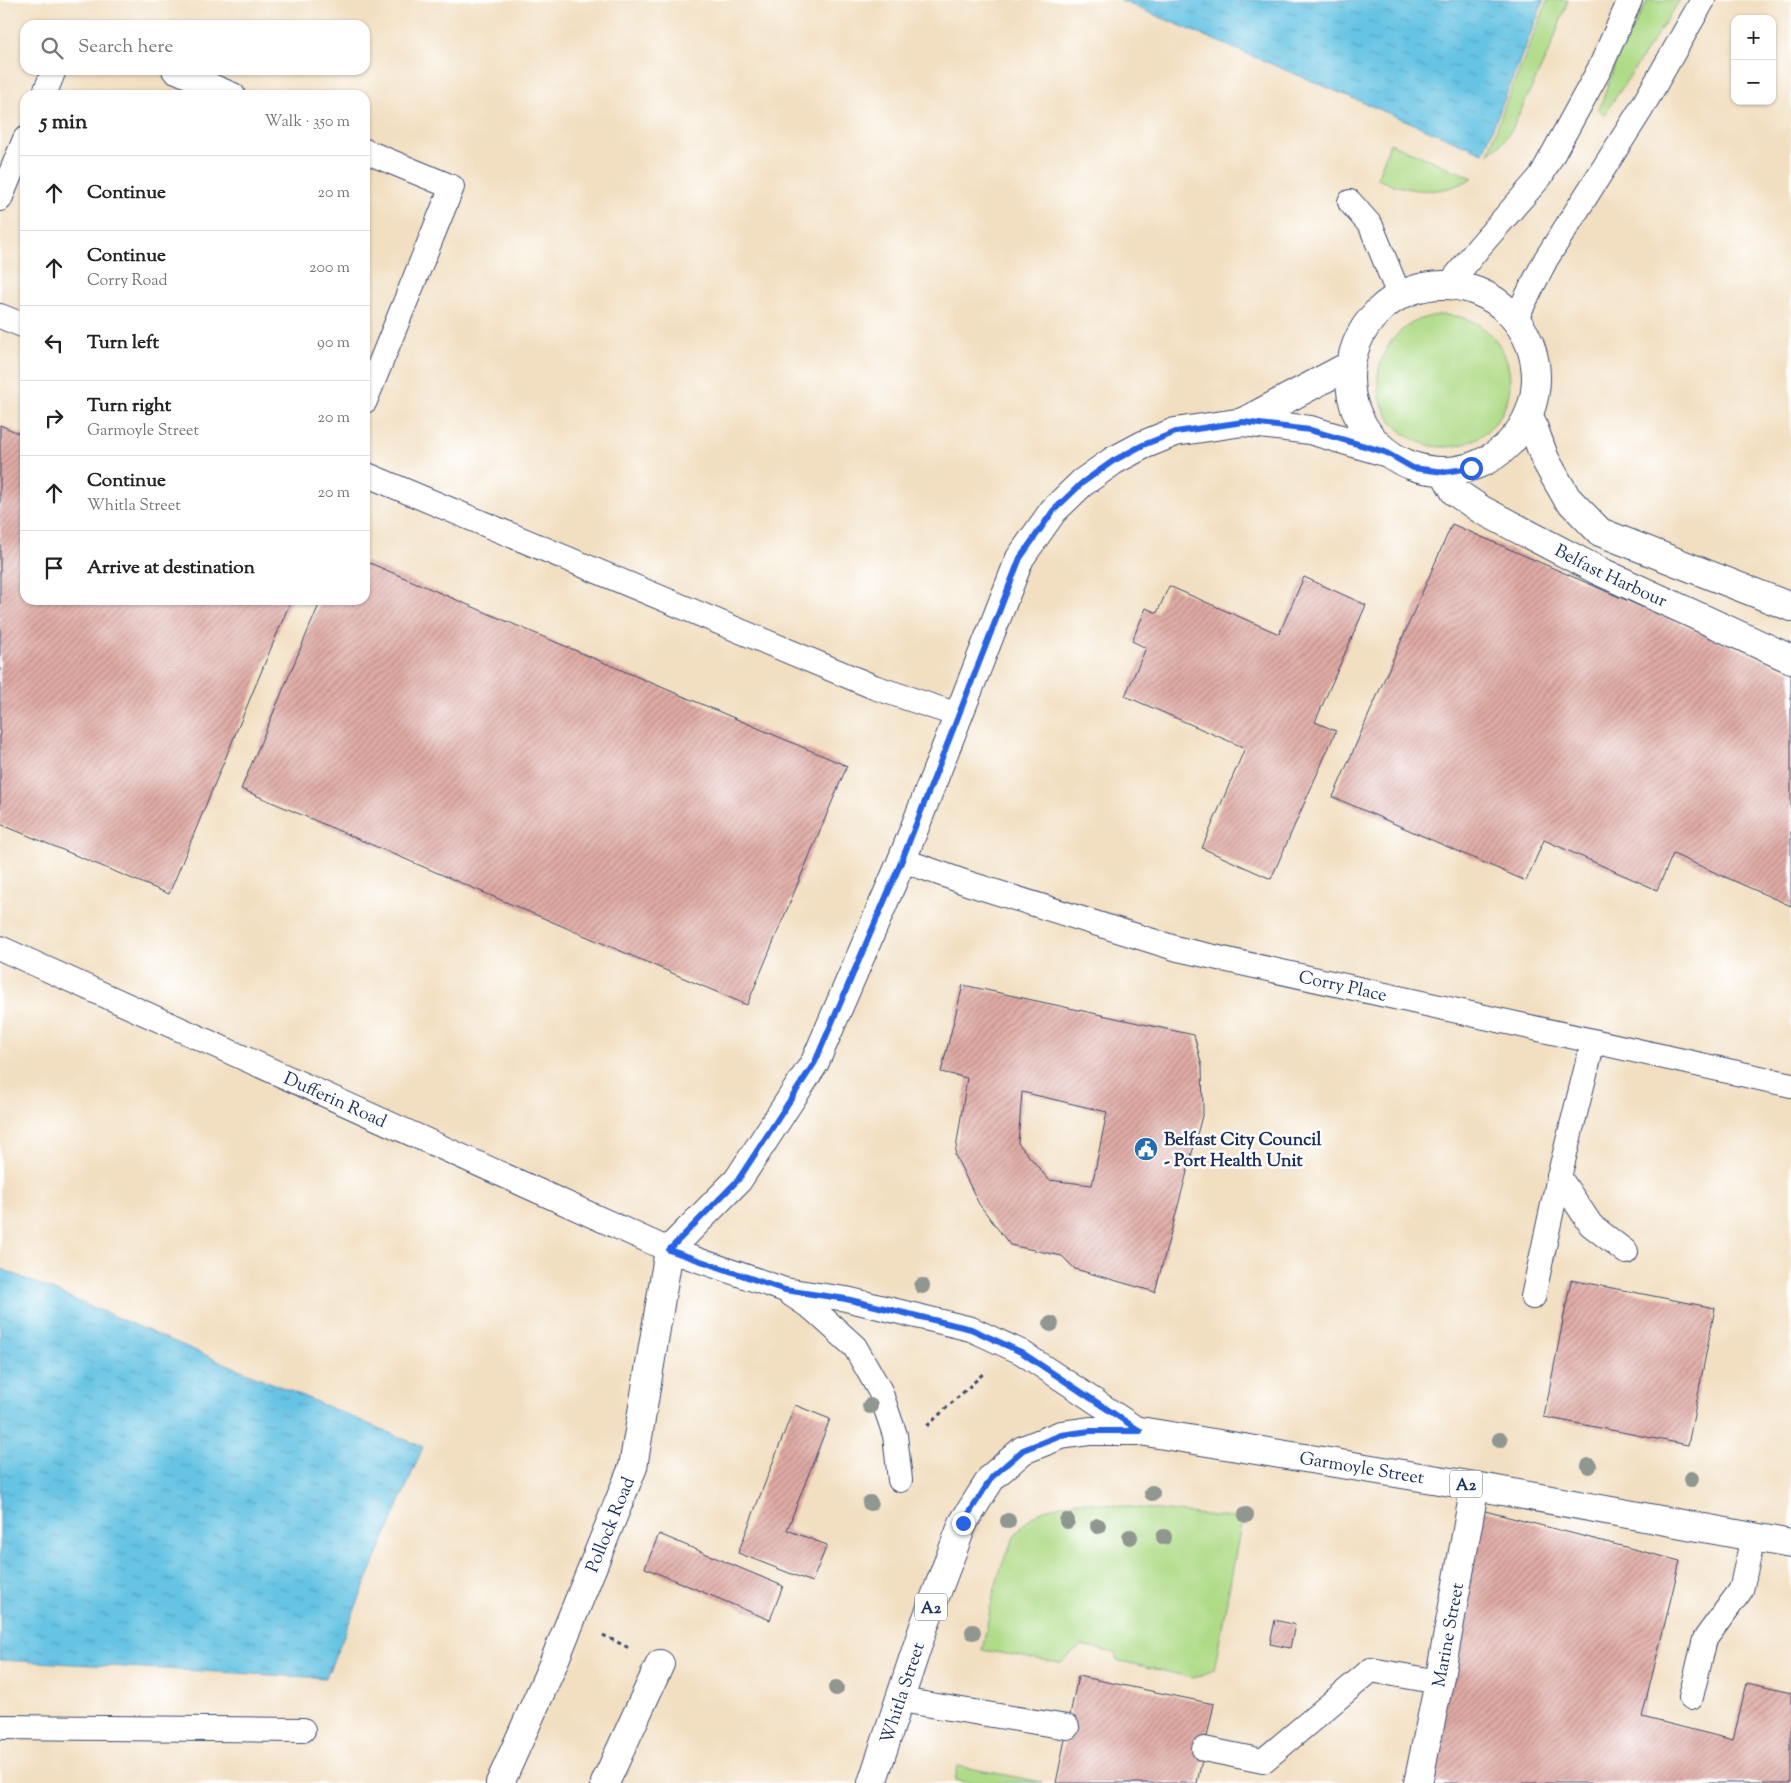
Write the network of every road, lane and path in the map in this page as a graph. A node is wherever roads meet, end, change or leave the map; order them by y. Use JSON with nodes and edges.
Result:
{"nodes":[{"id":1,"x":1630,"y":0,"type":"edge"},
{"id":2,"x":1703,"y":0,"type":"edge"},
{"id":3,"x":52,"y":75,"type":"edge"},
{"id":4,"x":186,"y":75,"type":"edge"},
{"id":5,"x":46,"y":90,"type":"edge"},
{"id":6,"x":221,"y":90,"type":"edge"},
{"id":7,"x":20,"y":152,"type":"edge"},
{"id":8,"x":370,"y":153,"type":"edge"},
{"id":9,"x":0,"y":199,"type":"edge"},
{"id":10,"x":1350,"y":202,"type":"dead end"},
{"id":11,"x":1449,"y":285,"type":"junction"},
{"id":12,"x":1399,"y":295,"type":"junction"},
{"id":13,"x":0,"y":316,"type":"edge"},
{"id":14,"x":1516,"y":320,"type":"junction"},
{"id":15,"x":20,"y":324,"type":"edge"},
{"id":16,"x":1350,"y":365,"type":"junction"},
{"id":17,"x":370,"y":389,"type":"edge"},
{"id":18,"x":1529,"y":415,"type":"junction"},
{"id":19,"x":1243,"y":422,"type":"junction"},
{"id":20,"x":1385,"y":452,"type":"junction"},
{"id":21,"x":1444,"y":472,"type":"junction"},
{"id":22,"x":370,"y":476,"type":"edge"},
{"id":23,"x":1791,"y":607,"type":"edge"},
{"id":24,"x":1791,"y":659,"type":"edge"},
{"id":25,"x":958,"y":716,"type":"junction"},
{"id":26,"x":902,"y":860,"type":"junction"},
{"id":27,"x":0,"y":948,"type":"edge"},
{"id":28,"x":1593,"y":1042,"type":"junction"},
{"id":29,"x":1791,"y":1085,"type":"edge"},
{"id":30,"x":1559,"y":1177,"type":"junction"},
{"id":31,"x":669,"y":1250,"type":"junction"},
{"id":32,"x":1626,"y":1252,"type":"dead end"},
{"id":33,"x":785,"y":1290,"type":"junction"},
{"id":34,"x":1533,"y":1297,"type":"dead end"},
{"id":35,"x":987,"y":1370,"type":"dead end"},
{"id":36,"x":1140,"y":1431,"type":"junction"},
{"id":37,"x":920,"y":1432,"type":"dead end"},
{"id":38,"x":1023,"y":1450,"type":"joint"},
{"id":39,"x":900,"y":1480,"type":"dead end"},
{"id":40,"x":1475,"y":1486,"type":"junction"},
{"id":41,"x":1753,"y":1537,"type":"junction"},
{"id":42,"x":1791,"y":1544,"type":"edge"},
{"id":43,"x":572,"y":1618,"type":"junction"},
{"id":44,"x":660,"y":1664,"type":"joint"},
{"id":45,"x":1439,"y":1682,"type":"junction"},
{"id":46,"x":1691,"y":1697,"type":"dead end"},
{"id":47,"x":900,"y":1700,"type":"junction"},
{"id":48,"x":0,"y":1727,"type":"edge"},
{"id":49,"x":1067,"y":1727,"type":"dead end"},
{"id":50,"x":303,"y":1730,"type":"dead end"},
{"id":51,"x":1204,"y":1749,"type":"dead end"},
{"id":52,"x":500,"y":1783,"type":"edge"},
{"id":53,"x":605,"y":1783,"type":"edge"},
{"id":54,"x":872,"y":1783,"type":"edge"},
{"id":55,"x":1418,"y":1783,"type":"edge"}],
"edges":[{"from":1,"to":11,"type":"lane"},
{"from":2,"to":14,"type":"lane"},
{"from":3,"to":5,"type":"lane"},
{"from":4,"to":6,"type":"lane"},
{"from":7,"to":9,"type":"lane"},
{"from":8,"to":17,"type":"lane"},
{"from":10,"to":12,"type":"lane"},
{"from":11,"to":12,"type":"street"},
{"from":11,"to":14,"type":"street"},
{"from":12,"to":16,"type":"street"},
{"from":13,"to":15,"type":"lane"},
{"from":14,"to":18,"type":"street"},
{"from":16,"to":19,"type":"street"},
{"from":16,"to":20,"type":"street"},
{"from":18,"to":21,"type":"street"},
{"from":18,"to":23,"type":"street","name":"Belfast Harbour"},
{"from":19,"to":20,"type":"street"},
{"from":19,"to":25,"type":"street"},
{"from":20,"to":21,"type":"street"},
{"from":21,"to":24,"type":"street","name":"Belfast Harbour"},
{"from":22,"to":25,"type":"lane"},
{"from":25,"to":26,"type":"street"},
{"from":26,"to":28,"type":"lane","name":"Corry Place"},
{"from":26,"to":31,"type":"street"},
{"from":27,"to":31,"type":"lane","name":"Dufferin Road"},
{"from":28,"to":29,"type":"lane","name":"Corry Place"},
{"from":28,"to":30,"type":"lane"},
{"from":30,"to":32,"type":"lane"},
{"from":30,"to":34,"type":"lane"},
{"from":31,"to":33,"type":"lane","name":"Dufferin Road"},
{"from":31,"to":43,"type":"street","name":"Pollock Road"},
{"from":33,"to":36,"type":"lane"},
{"from":33,"to":39,"type":"lane"},
{"from":35,"to":37,"type":"path"},
{"from":36,"to":38,"type":"street","name":"Garmoyle Street","number":"A2"},
{"from":36,"to":40,"type":"street","name":"Garmoyle Street","number":"A2"},
{"from":38,"to":47,"type":"street","name":"Whitla Street","number":"A2"},
{"from":40,"to":41,"type":"street","name":"Garmoyle Street","number":"A2"},
{"from":40,"to":45,"type":"street","name":"Marine Street"},
{"from":41,"to":42,"type":"street","name":"Garmoyle Street","number":"A2"},
{"from":41,"to":46,"type":"lane"},
{"from":43,"to":44,"type":"path"},
{"from":43,"to":52,"type":"street","name":"Pollock Road"},
{"from":44,"to":53,"type":"street"},
{"from":45,"to":51,"type":"lane"},
{"from":45,"to":55,"type":"street","name":"Marine Street"},
{"from":47,"to":49,"type":"lane"},
{"from":47,"to":54,"type":"street","name":"Whitla Street","number":"A2"},
{"from":48,"to":50,"type":"lane"}]}
